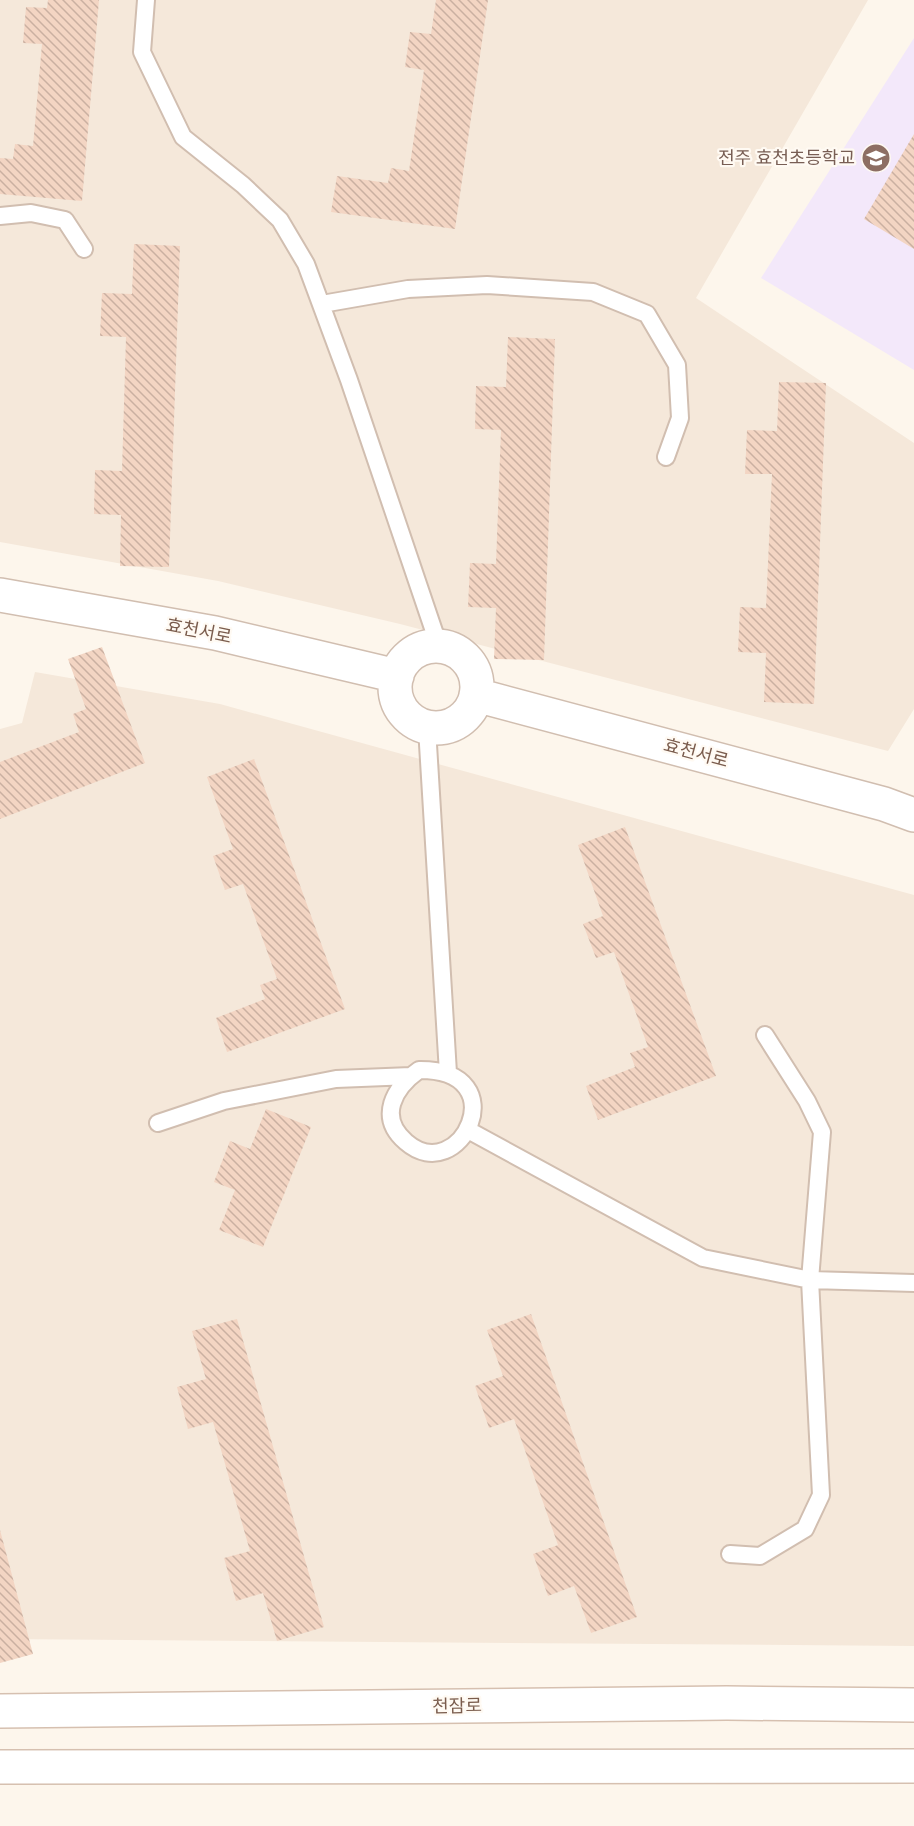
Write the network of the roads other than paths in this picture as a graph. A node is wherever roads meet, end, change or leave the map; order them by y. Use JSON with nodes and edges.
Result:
{"nodes":[{"id":1,"x":146,"y":0,"type":"edge"},
{"id":2,"x":0,"y":216,"type":"edge"},
{"id":3,"x":84,"y":249,"type":"dead end"},
{"id":4,"x":321,"y":303,"type":"junction"},
{"id":5,"x":666,"y":458,"type":"dead end"},
{"id":6,"x":0,"y":595,"type":"edge"},
{"id":7,"x":439,"y":646,"type":"junction"},
{"id":8,"x":397,"y":676,"type":"junction"},
{"id":9,"x":476,"y":694,"type":"junction"},
{"id":10,"x":427,"y":728,"type":"junction"},
{"id":11,"x":914,"y":815,"type":"edge"},
{"id":12,"x":765,"y":1035,"type":"dead end"},
{"id":13,"x":448,"y":1073,"type":"junction"},
{"id":14,"x":411,"y":1076,"type":"junction"},
{"id":15,"x":158,"y":1123,"type":"dead end"},
{"id":16,"x":468,"y":1130,"type":"junction"},
{"id":17,"x":810,"y":1280,"type":"junction"},
{"id":18,"x":914,"y":1284,"type":"edge"},
{"id":19,"x":730,"y":1554,"type":"dead end"},
{"id":20,"x":914,"y":1704,"type":"edge"},
{"id":21,"x":0,"y":1711,"type":"edge"},
{"id":22,"x":914,"y":1766,"type":"edge"},
{"id":23,"x":0,"y":1767,"type":"edge"}],
"edges":[{"from":1,"to":4,"type":"lane"},
{"from":2,"to":3,"type":"lane"},
{"from":4,"to":5,"type":"lane"},
{"from":4,"to":7,"type":"lane"},
{"from":6,"to":8,"type":"street","name":"효천서로"},
{"from":7,"to":8,"type":"street"},
{"from":7,"to":9,"type":"street"},
{"from":8,"to":10,"type":"street"},
{"from":9,"to":10,"type":"street"},
{"from":9,"to":11,"type":"street","name":"효천서로"},
{"from":10,"to":13,"type":"lane"},
{"from":12,"to":17,"type":"lane"},
{"from":13,"to":14,"type":"lane"},
{"from":13,"to":16,"type":"lane"},
{"from":14,"to":15,"type":"lane"},
{"from":14,"to":16,"type":"lane"},
{"from":16,"to":17,"type":"lane"},
{"from":17,"to":18,"type":"lane"},
{"from":17,"to":19,"type":"lane"},
{"from":20,"to":21,"type":"street","name":"천잠로"},
{"from":22,"to":23,"type":"street"}]}
